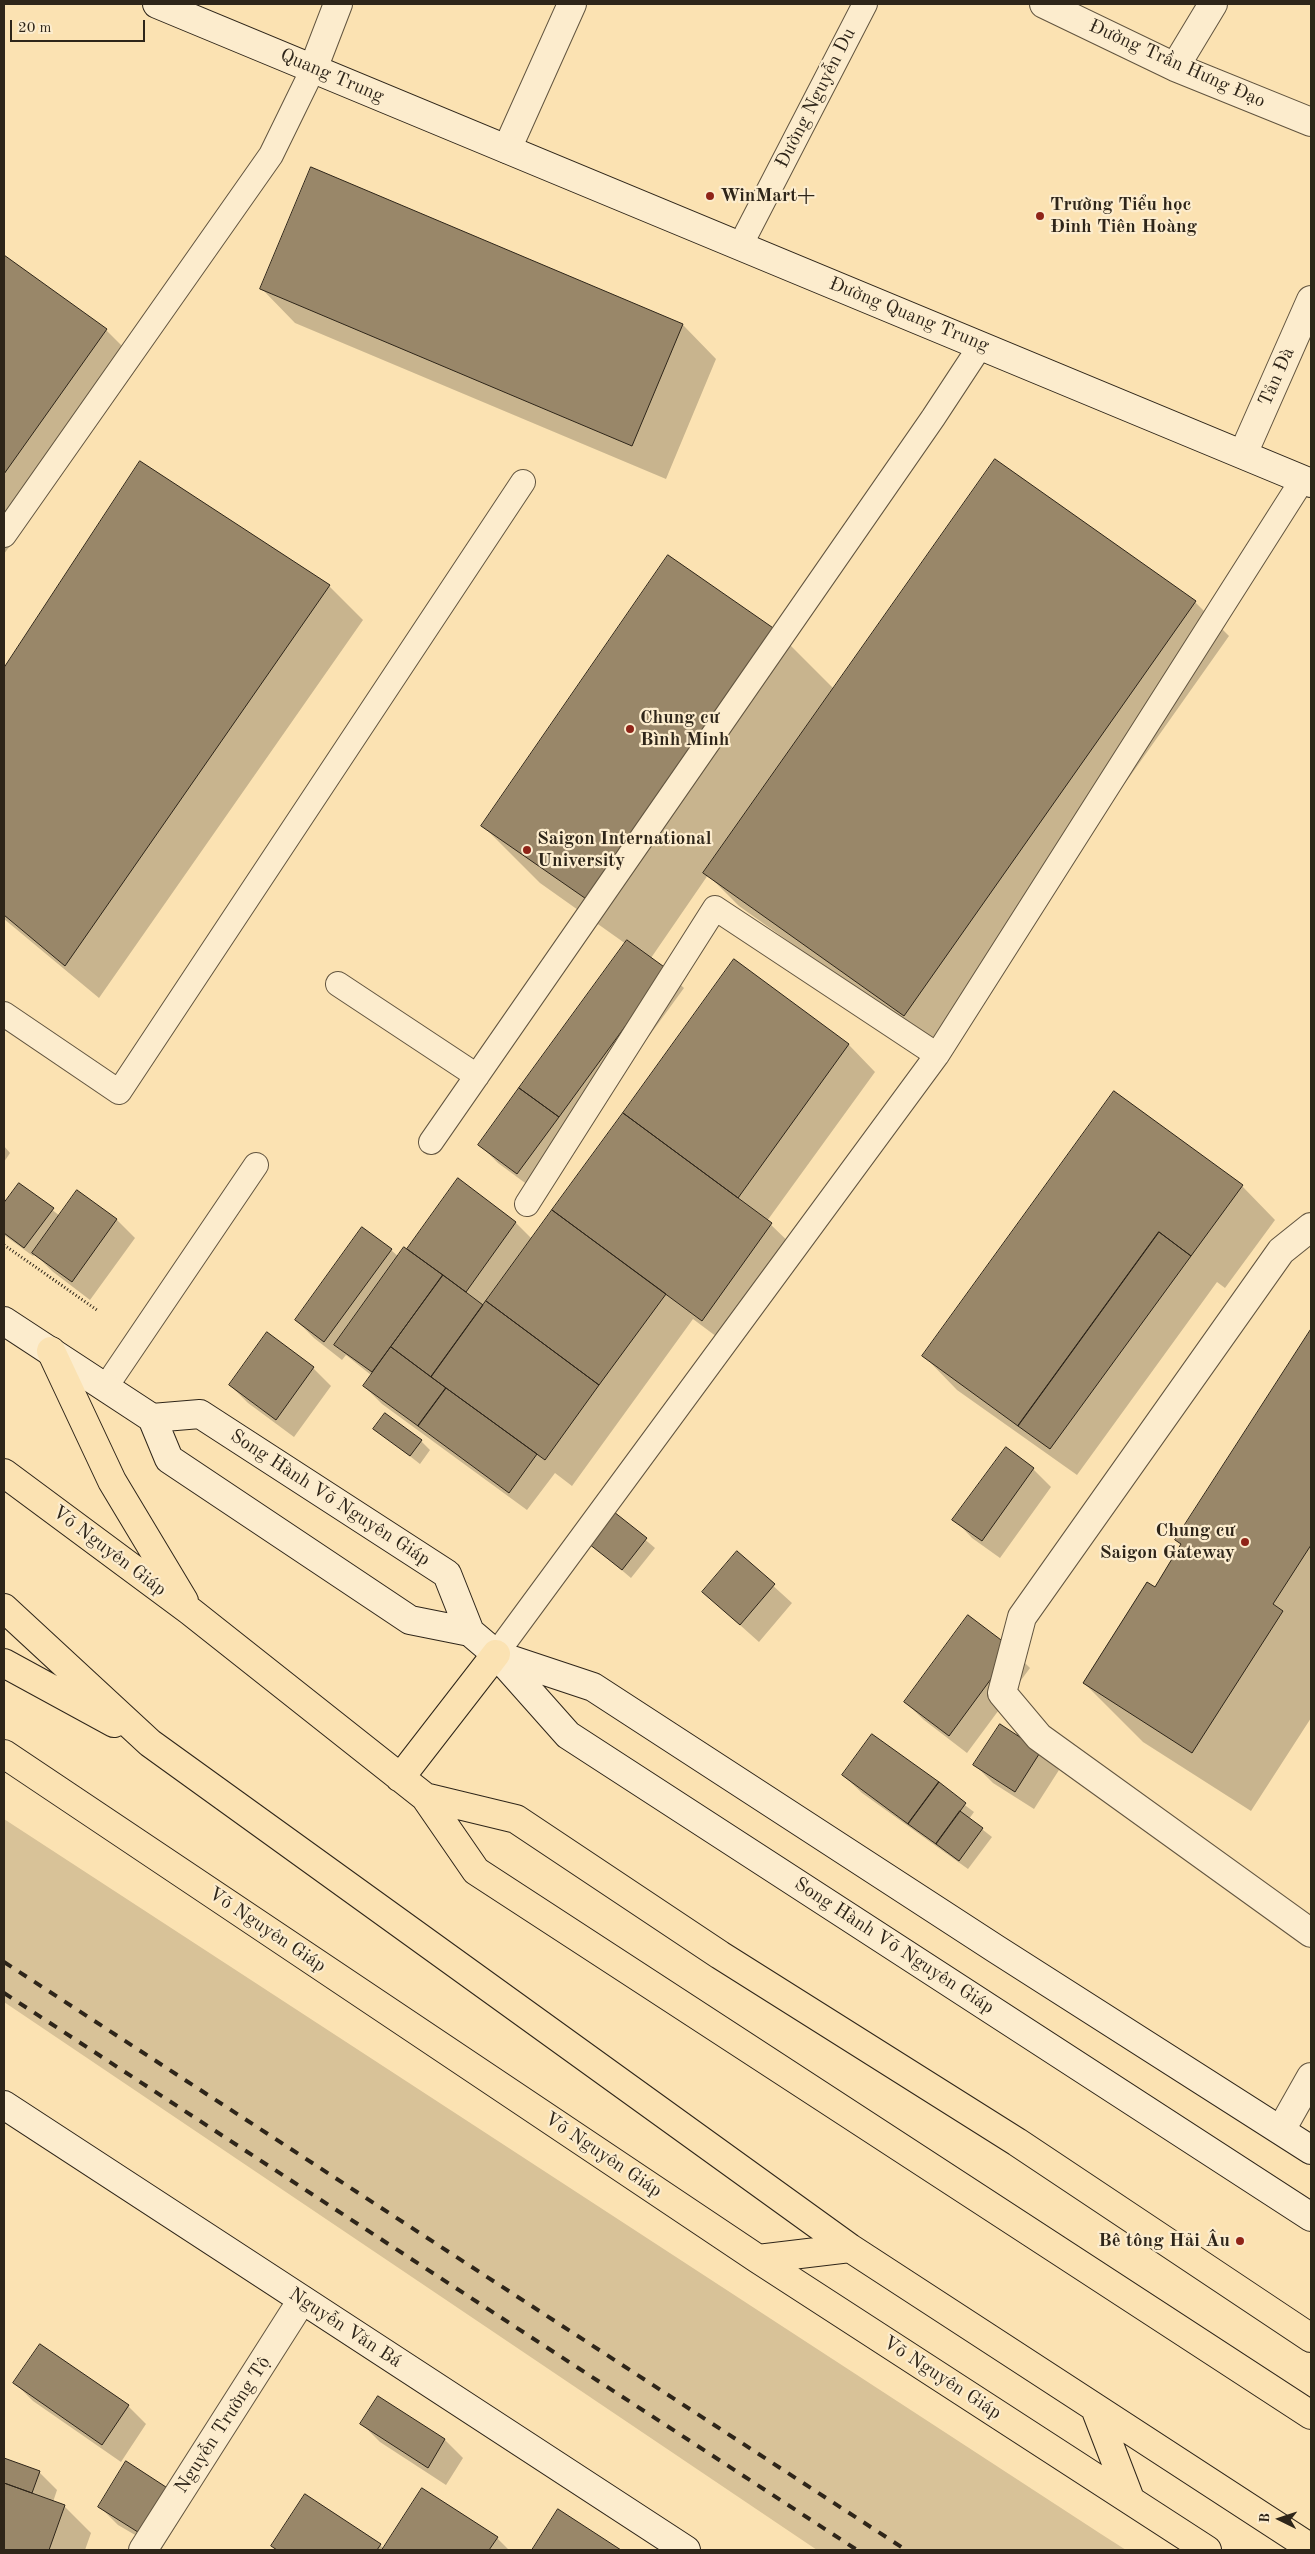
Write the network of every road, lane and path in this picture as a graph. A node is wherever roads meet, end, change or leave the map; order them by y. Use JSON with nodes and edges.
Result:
{"nodes":[{"id":1,"x":157,"y":4,"type":"edge"},
{"id":2,"x":338,"y":4,"type":"edge"},
{"id":3,"x":572,"y":4,"type":"edge"},
{"id":4,"x":865,"y":4,"type":"edge"},
{"id":5,"x":1044,"y":4,"type":"edge"},
{"id":6,"x":1213,"y":4,"type":"edge"},
{"id":7,"x":1175,"y":67,"type":"junction"},
{"id":8,"x":313,"y":69,"type":"junction"},
{"id":9,"x":1311,"y":122,"type":"edge"},
{"id":10,"x":507,"y":149,"type":"junction"},
{"id":11,"x":740,"y":246,"type":"junction"},
{"id":12,"x":1311,"y":300,"type":"edge"},
{"id":13,"x":981,"y":345,"type":"junction"},
{"id":14,"x":1244,"y":454,"type":"junction"},
{"id":15,"x":1307,"y":481,"type":"edge"},
{"id":16,"x":523,"y":482,"type":"dead end"},
{"id":17,"x":4,"y":535,"type":"edge"},
{"id":18,"x":338,"y":984,"type":"dead end"},
{"id":19,"x":4,"y":1014,"type":"edge"},
{"id":20,"x":937,"y":1055,"type":"junction"},
{"id":21,"x":477,"y":1076,"type":"junction"},
{"id":22,"x":431,"y":1142,"type":"dead end"},
{"id":23,"x":256,"y":1165,"type":"dead end"},
{"id":24,"x":527,"y":1204,"type":"dead end"},
{"id":25,"x":1311,"y":1227,"type":"edge"},
{"id":26,"x":4,"y":1245,"type":"edge"},
{"id":27,"x":97,"y":1310,"type":"dead end"},
{"id":28,"x":4,"y":1321,"type":"edge"},
{"id":29,"x":51,"y":1351,"type":"junction"},
{"id":30,"x":105,"y":1388,"type":"junction"},
{"id":31,"x":152,"y":1418,"type":"junction"},
{"id":32,"x":4,"y":1473,"type":"edge"},
{"id":33,"x":4,"y":1608,"type":"edge"},
{"id":34,"x":190,"y":1611,"type":"junction"},
{"id":35,"x":470,"y":1632,"type":"junction"},
{"id":36,"x":496,"y":1654,"type":"junction"},
{"id":37,"x":4,"y":1663,"type":"edge"},
{"id":38,"x":150,"y":1743,"type":"junction"},
{"id":39,"x":4,"y":1754,"type":"edge"},
{"id":40,"x":400,"y":1778,"type":"junction"},
{"id":41,"x":425,"y":1797,"type":"junction"},
{"id":42,"x":1311,"y":1933,"type":"edge"},
{"id":43,"x":1311,"y":2077,"type":"edge"},
{"id":44,"x":4,"y":2105,"type":"edge"},
{"id":45,"x":1280,"y":2130,"type":"junction"},
{"id":46,"x":1311,"y":2150,"type":"edge"},
{"id":47,"x":1311,"y":2217,"type":"edge"},
{"id":48,"x":850,"y":2248,"type":"junction"},
{"id":49,"x":758,"y":2259,"type":"junction"},
{"id":50,"x":302,"y":2300,"type":"junction"},
{"id":51,"x":1311,"y":2338,"type":"edge"},
{"id":52,"x":1095,"y":2408,"type":"junction"},
{"id":53,"x":1311,"y":2415,"type":"edge"},
{"id":54,"x":1130,"y":2499,"type":"junction"},
{"id":55,"x":1311,"y":2548,"type":"edge"},
{"id":56,"x":143,"y":2550,"type":"edge"},
{"id":57,"x":686,"y":2550,"type":"edge"},
{"id":58,"x":1207,"y":2550,"type":"edge"}],
"edges":[{"from":1,"to":8,"type":"main road","name":"Quang Trung"},
{"from":2,"to":8,"type":"main road"},
{"from":3,"to":10,"type":"main road"},
{"from":4,"to":11,"type":"lane","name":"Đường Nguyễn Du"},
{"from":5,"to":7,"type":"main road","name":"Đường Trần Hưng Đạo"},
{"from":6,"to":7,"type":"main road"},
{"from":7,"to":9,"type":"main road","name":"Đường Trần Hưng Đạo"},
{"from":8,"to":10,"type":"main road","name":"Quang Trung"},
{"from":8,"to":17,"type":"lane"},
{"from":10,"to":11,"type":"main road","name":"Đường Quang Trung"},
{"from":11,"to":13,"type":"main road","name":"Đường Quang Trung"},
{"from":12,"to":14,"type":"main road","name":"Tản Đà"},
{"from":13,"to":14,"type":"main road","name":"Đường Quang Trung"},
{"from":13,"to":21,"type":"lane"},
{"from":14,"to":15,"type":"main road","name":"Đường Quang Trung"},
{"from":15,"to":20,"type":"lane"},
{"from":16,"to":19,"type":"lane"},
{"from":18,"to":21,"type":"lane"},
{"from":20,"to":24,"type":"lane"},
{"from":20,"to":36,"type":"lane"},
{"from":21,"to":22,"type":"lane"},
{"from":23,"to":30,"type":"lane"},
{"from":25,"to":42,"type":"main road"},
{"from":26,"to":27,"type":"path"},
{"from":28,"to":29,"type":"main road"},
{"from":29,"to":30,"type":"main road"},
{"from":29,"to":34,"type":"highway"},
{"from":30,"to":31,"type":"main road"},
{"from":31,"to":35,"type":"main road","name":"Song Hành Võ Nguyên Giáp"},
{"from":31,"to":35,"type":"main road","name":"Song Hành Võ Nguyên Giáp"},
{"from":32,"to":34,"type":"highway","name":"Võ Nguyên Giáp"},
{"from":33,"to":38,"type":"highway"},
{"from":34,"to":40,"type":"highway","name":"Võ Nguyên Giáp"},
{"from":35,"to":36,"type":"main road","name":"Song Hành Võ Nguyên Giáp"},
{"from":36,"to":40,"type":"highway"},
{"from":36,"to":45,"type":"main road","name":"Song Hành Võ Nguyên Giáp"},
{"from":36,"to":47,"type":"main road","name":"Song Hành Võ Nguyên Giáp"},
{"from":37,"to":38,"type":"highway"},
{"from":38,"to":48,"type":"highway"},
{"from":39,"to":49,"type":"highway","name":"Võ Nguyên Giáp"},
{"from":40,"to":41,"type":"highway","name":"Võ Nguyên Giáp"},
{"from":41,"to":51,"type":"highway","name":"Võ Nguyên Giáp"},
{"from":41,"to":53,"type":"highway","name":"Võ Nguyên Giáp"},
{"from":43,"to":45,"type":"main road"},
{"from":44,"to":50,"type":"main road","name":"Nguyễn Văn Bá"},
{"from":45,"to":46,"type":"main road","name":"Song Hành Võ Nguyên Giáp"},
{"from":48,"to":49,"type":"highway"},
{"from":48,"to":52,"type":"highway"},
{"from":49,"to":54,"type":"highway","name":"Võ Nguyên Giáp"},
{"from":50,"to":56,"type":"main road","name":"Nguyễn Trường Tộ"},
{"from":50,"to":57,"type":"main road","name":"Nguyễn Văn Bá"},
{"from":52,"to":54,"type":"highway"},
{"from":52,"to":55,"type":"highway"},
{"from":54,"to":58,"type":"highway","name":"Võ Nguyên Giáp"}]}
